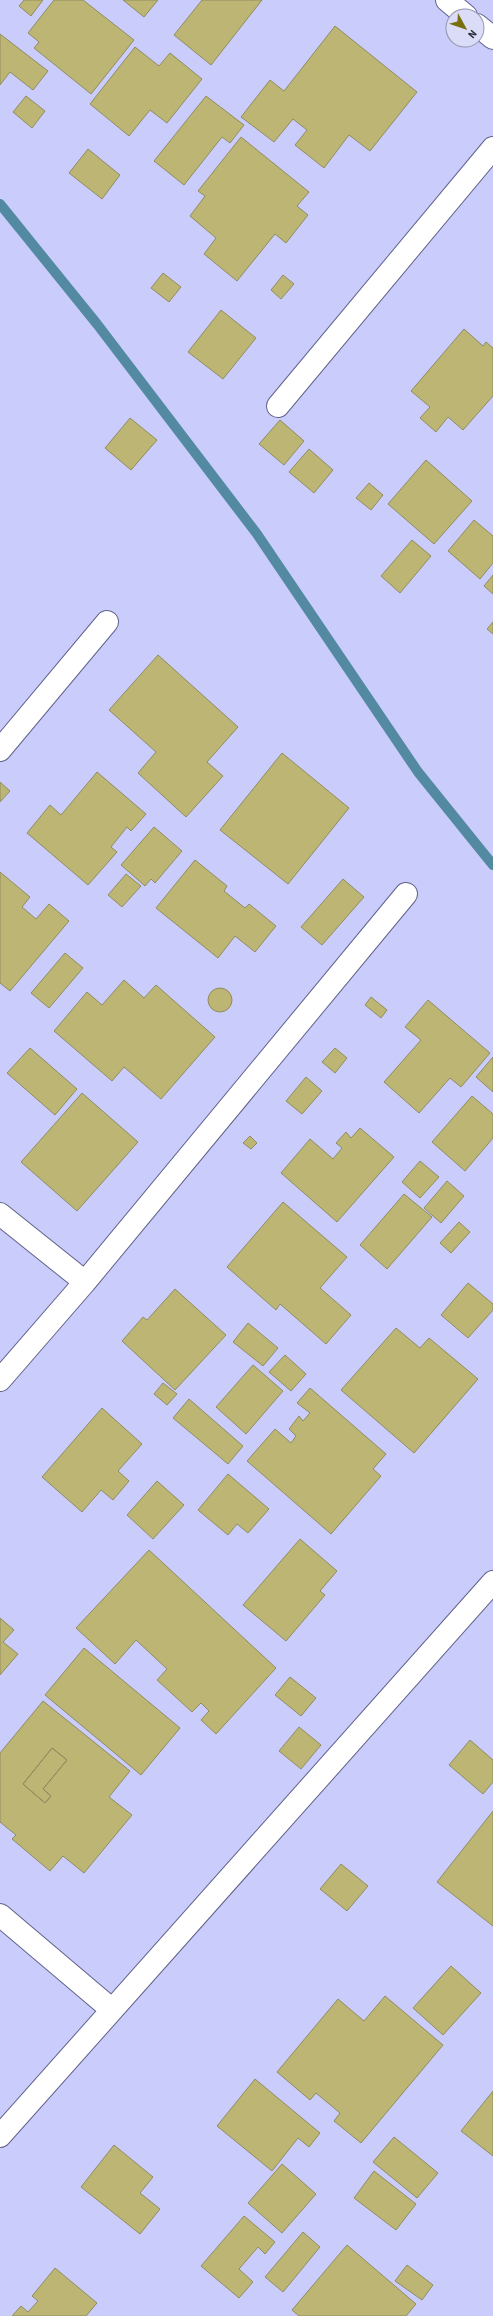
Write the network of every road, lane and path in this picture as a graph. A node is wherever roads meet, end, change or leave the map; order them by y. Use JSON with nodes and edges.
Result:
{"nodes":[{"id":1,"x":447,"y":0,"type":"edge"},
{"id":2,"x":456,"y":8,"type":"edge"},
{"id":3,"x":485,"y":32,"type":"edge"},
{"id":4,"x":493,"y":38,"type":"edge"},
{"id":5,"x":493,"y":148,"type":"edge"},
{"id":6,"x":278,"y":406,"type":"dead end"},
{"id":7,"x":107,"y":622,"type":"dead end"},
{"id":8,"x":0,"y":750,"type":"edge"},
{"id":9,"x":406,"y":894,"type":"dead end"},
{"id":10,"x":0,"y":1214,"type":"edge"},
{"id":11,"x":84,"y":1282,"type":"junction"},
{"id":12,"x":0,"y":1380,"type":"edge"},
{"id":13,"x":493,"y":1582,"type":"edge"},
{"id":14,"x":0,"y":1915,"type":"edge"},
{"id":15,"x":111,"y":2009,"type":"junction"},
{"id":16,"x":0,"y":2136,"type":"edge"}],
"edges":[{"from":1,"to":2,"type":"street"},
{"from":3,"to":4,"type":"street"},
{"from":5,"to":6,"type":"street"},
{"from":7,"to":8,"type":"street"},
{"from":9,"to":11,"type":"street"},
{"from":10,"to":11,"type":"street"},
{"from":11,"to":12,"type":"street"},
{"from":13,"to":15,"type":"street"},
{"from":14,"to":15,"type":"street"},
{"from":15,"to":16,"type":"street"}]}
